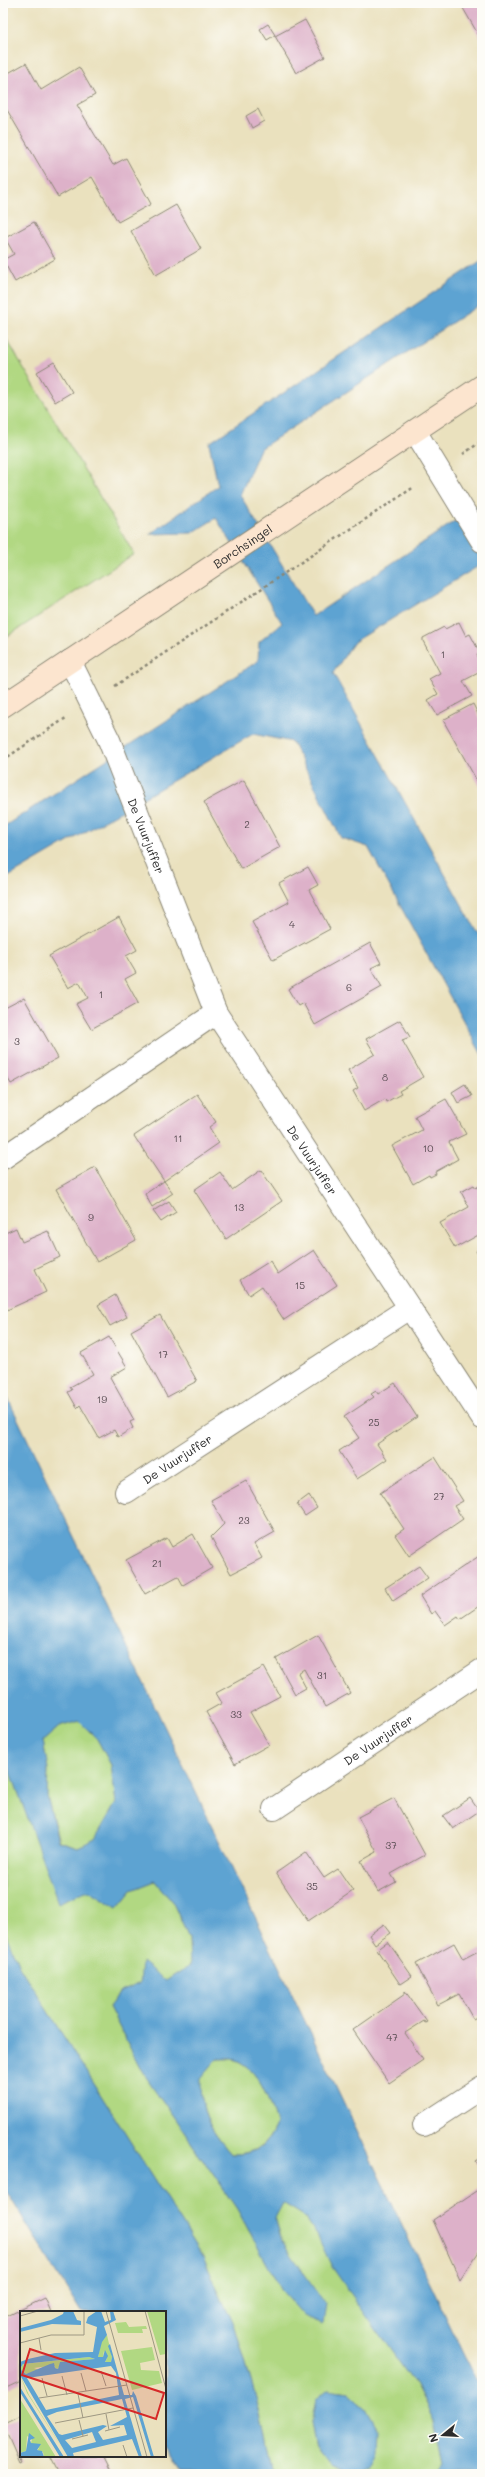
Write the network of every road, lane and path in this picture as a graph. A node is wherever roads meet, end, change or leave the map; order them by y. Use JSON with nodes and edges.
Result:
{"nodes":[{"id":1,"x":482,"y":386,"type":"edge"},
{"id":2,"x":415,"y":431,"type":"junction"},
{"id":3,"x":482,"y":442,"type":"edge"},
{"id":4,"x":439,"y":471,"type":"junction"},
{"id":5,"x":482,"y":541,"type":"edge"},
{"id":6,"x":70,"y":661,"type":"junction"},
{"id":7,"x":91,"y":702,"type":"junction"},
{"id":8,"x":3,"y":706,"type":"edge"},
{"id":9,"x":3,"y":760,"type":"edge"},
{"id":10,"x":216,"y":1013,"type":"junction"},
{"id":11,"x":3,"y":1158,"type":"edge"},
{"id":12,"x":409,"y":1308,"type":"junction"},
{"id":13,"x":482,"y":1418,"type":"edge"},
{"id":14,"x":126,"y":1492,"type":"dead end"},
{"id":15,"x":482,"y":1670,"type":"edge"},
{"id":16,"x":274,"y":1809,"type":"dead end"},
{"id":17,"x":482,"y":2087,"type":"edge"},
{"id":18,"x":424,"y":2125,"type":"dead end"}],
"edges":[{"from":1,"to":2,"type":"main road","name":"Borchsingel"},
{"from":2,"to":4,"type":"street"},
{"from":2,"to":6,"type":"main road","name":"Borchsingel"},
{"from":3,"to":4,"type":"path"},
{"from":4,"to":5,"type":"street"},
{"from":4,"to":7,"type":"path"},
{"from":6,"to":7,"type":"street","name":"De Vuurjuffer"},
{"from":6,"to":8,"type":"main road","name":"Borchsingel"},
{"from":7,"to":9,"type":"path"},
{"from":7,"to":10,"type":"street","name":"De Vuurjuffer"},
{"from":10,"to":11,"type":"street"},
{"from":10,"to":12,"type":"street","name":"De Vuurjuffer"},
{"from":12,"to":13,"type":"street","name":"De Vuurjuffer"},
{"from":12,"to":14,"type":"street","name":"De Vuurjuffer"},
{"from":15,"to":16,"type":"street","name":"De Vuurjuffer"},
{"from":17,"to":18,"type":"street"}]}
